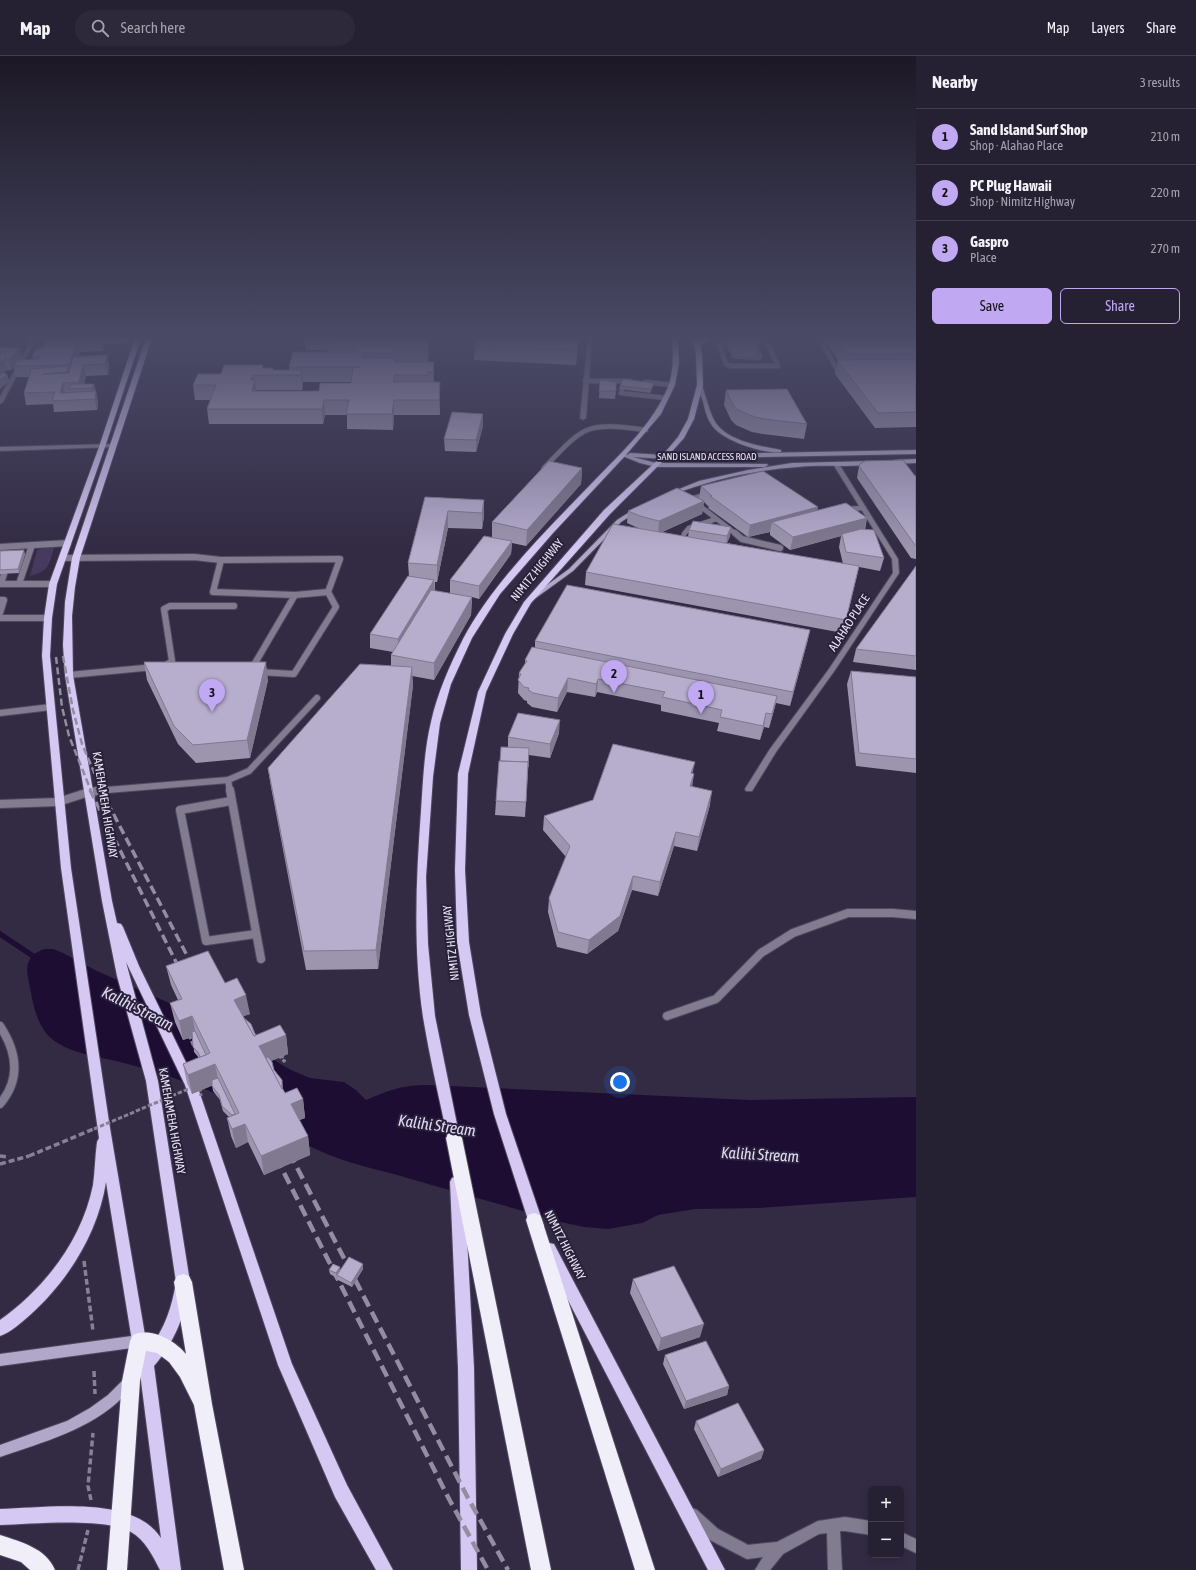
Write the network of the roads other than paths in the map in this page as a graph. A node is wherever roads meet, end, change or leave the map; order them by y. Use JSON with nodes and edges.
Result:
{"nodes":[{"id":1,"x":115,"y":409,"type":"edge"},
{"id":2,"x":125,"y":409,"type":"edge"},
{"id":3,"x":584,"y":409,"type":"edge"},
{"id":4,"x":661,"y":409,"type":"edge"},
{"id":5,"x":694,"y":409,"type":"edge"},
{"id":6,"x":708,"y":409,"type":"edge"},
{"id":7,"x":583,"y":418,"type":"dead end"},
{"id":8,"x":646,"y":430,"type":"junction"},
{"id":9,"x":113,"y":446,"type":"junction"},
{"id":10,"x":102,"y":447,"type":"junction"},
{"id":11,"x":0,"y":449,"type":"edge"},
{"id":12,"x":916,"y":452,"type":"edge"},
{"id":13,"x":623,"y":455,"type":"junction"},
{"id":14,"x":803,"y":455,"type":"junction"},
{"id":15,"x":664,"y":457,"type":"junction"},
{"id":16,"x":916,"y":461,"type":"edge"},
{"id":17,"x":884,"y":462,"type":"edge"},
{"id":18,"x":876,"y":463,"type":"edge"},
{"id":19,"x":836,"y":464,"type":"junction"},
{"id":20,"x":656,"y":465,"type":"junction"},
{"id":21,"x":797,"y":465,"type":"junction"},
{"id":22,"x":540,"y":473,"type":"edge"},
{"id":23,"x":714,"y":493,"type":"edge"},
{"id":24,"x":665,"y":496,"type":"edge"},
{"id":25,"x":642,"y":508,"type":"edge"},
{"id":26,"x":864,"y":508,"type":"junction"},
{"id":27,"x":841,"y":509,"type":"edge"},
{"id":28,"x":716,"y":519,"type":"junction"},
{"id":29,"x":684,"y":534,"type":"dead end"},
{"id":30,"x":68,"y":543,"type":"junction"},
{"id":31,"x":32,"y":545,"type":"junction"},
{"id":32,"x":11,"y":546,"type":"junction"},
{"id":33,"x":0,"y":547,"type":"edge"},
{"id":34,"x":780,"y":548,"type":"dead end"},
{"id":35,"x":8,"y":555,"type":"edge"},
{"id":36,"x":62,"y":558,"type":"junction"},
{"id":37,"x":76,"y":558,"type":"junction"},
{"id":38,"x":221,"y":560,"type":"junction"},
{"id":39,"x":4,"y":574,"type":"edge"},
{"id":40,"x":0,"y":584,"type":"edge"},
{"id":41,"x":19,"y":584,"type":"junction"},
{"id":42,"x":53,"y":584,"type":"junction"},
{"id":43,"x":328,"y":592,"type":"junction"},
{"id":44,"x":295,"y":595,"type":"junction"},
{"id":45,"x":0,"y":600,"type":"edge"},
{"id":46,"x":528,"y":602,"type":"junction"},
{"id":47,"x":234,"y":606,"type":"dead end"},
{"id":48,"x":0,"y":613,"type":"edge"},
{"id":49,"x":0,"y":618,"type":"edge"},
{"id":50,"x":48,"y":618,"type":"junction"},
{"id":51,"x":69,"y":675,"type":"junction"},
{"id":52,"x":317,"y":698,"type":"dead end"},
{"id":53,"x":51,"y":707,"type":"junction"},
{"id":54,"x":0,"y":713,"type":"edge"},
{"id":55,"x":228,"y":780,"type":"junction"},
{"id":56,"x":749,"y":789,"type":"dead end"},
{"id":57,"x":89,"y":792,"type":"junction"},
{"id":58,"x":231,"y":801,"type":"junction"},
{"id":59,"x":58,"y":802,"type":"junction"},
{"id":60,"x":0,"y":804,"type":"edge"},
{"id":61,"x":916,"y":915,"type":"edge"},
{"id":62,"x":256,"y":934,"type":"junction"},
{"id":63,"x":261,"y":959,"type":"dead end"},
{"id":64,"x":128,"y":971,"type":"junction"},
{"id":65,"x":667,"y":1016,"type":"dead end"},
{"id":66,"x":0,"y":1026,"type":"edge"},
{"id":67,"x":0,"y":1104,"type":"edge"},
{"id":68,"x":104,"y":1128,"type":"junction"},
{"id":69,"x":454,"y":1138,"type":"joint"},
{"id":70,"x":534,"y":1220,"type":"junction"},
{"id":71,"x":465,"y":1227,"type":"junction"},
{"id":72,"x":183,"y":1282,"type":"junction"},
{"id":73,"x":0,"y":1329,"type":"edge"},
{"id":74,"x":139,"y":1341,"type":"junction"},
{"id":75,"x":161,"y":1345,"type":"junction"},
{"id":76,"x":0,"y":1360,"type":"edge"},
{"id":77,"x":146,"y":1364,"type":"junction"},
{"id":78,"x":130,"y":1381,"type":"junction"},
{"id":79,"x":203,"y":1404,"type":"junction"},
{"id":80,"x":0,"y":1451,"type":"edge"},
{"id":81,"x":684,"y":1508,"type":"junction"},
{"id":82,"x":0,"y":1517,"type":"edge"},
{"id":83,"x":121,"y":1519,"type":"junction"},
{"id":84,"x":833,"y":1526,"type":"junction"},
{"id":85,"x":868,"y":1528,"type":"edge"},
{"id":86,"x":904,"y":1540,"type":"edge"},
{"id":87,"x":0,"y":1545,"type":"edge"},
{"id":88,"x":916,"y":1546,"type":"edge"},
{"id":89,"x":778,"y":1549,"type":"junction"},
{"id":90,"x":45,"y":1570,"type":"edge"},
{"id":91,"x":117,"y":1570,"type":"edge"},
{"id":92,"x":169,"y":1570,"type":"edge"},
{"id":93,"x":172,"y":1570,"type":"edge"},
{"id":94,"x":234,"y":1570,"type":"edge"},
{"id":95,"x":385,"y":1570,"type":"edge"},
{"id":96,"x":469,"y":1570,"type":"edge"},
{"id":97,"x":541,"y":1570,"type":"edge"},
{"id":98,"x":645,"y":1570,"type":"edge"},
{"id":99,"x":717,"y":1570,"type":"edge"},
{"id":100,"x":762,"y":1570,"type":"edge"},
{"id":101,"x":835,"y":1570,"type":"edge"}],
"edges":[{"from":1,"to":10,"type":"main road"},
{"from":2,"to":9,"type":"main road","name":"KAMEHAMEHA HIGHWAY"},
{"from":3,"to":7,"type":"street"},
{"from":4,"to":8,"type":"main road","name":"NIMITZ HIGHWAY"},
{"from":5,"to":15,"type":"main road","name":"NIMITZ HIGHWAY"},
{"from":6,"to":14,"type":"main road"},
{"from":8,"to":13,"type":"main road","name":"NIMITZ HIGHWAY"},
{"from":8,"to":22,"type":"lane"},
{"from":9,"to":10,"type":"street"},
{"from":9,"to":37,"type":"main road","name":"KAMEHAMEHA HIGHWAY"},
{"from":10,"to":11,"type":"street"},
{"from":10,"to":30,"type":"main road"},
{"from":12,"to":14,"type":"main road","name":"SAND ISLAND ACCESS ROAD"},
{"from":13,"to":15,"type":"main road","name":"SAND ISLAND ACCESS ROAD"},
{"from":13,"to":20,"type":"main road","name":"SAND ISLAND ACCESS ROAD"},
{"from":13,"to":69,"type":"main road","name":"NIMITZ HIGHWAY"},
{"from":14,"to":15,"type":"main road","name":"SAND ISLAND ACCESS ROAD"},
{"from":15,"to":20,"type":"main road","name":"NIMITZ HIGHWAY"},
{"from":16,"to":17,"type":"main road"},
{"from":18,"to":19,"type":"main road","name":"SAND ISLAND ACCESS ROAD"},
{"from":19,"to":21,"type":"main road","name":"SAND ISLAND ACCESS ROAD"},
{"from":19,"to":26,"type":"street","name":"ALAHAO PLACE"},
{"from":20,"to":21,"type":"main road","name":"SAND ISLAND ACCESS ROAD"},
{"from":20,"to":46,"type":"main road","name":"NIMITZ HIGHWAY"},
{"from":21,"to":24,"type":"main road"},
{"from":23,"to":28,"type":"lane"},
{"from":25,"to":46,"type":"main road"},
{"from":26,"to":27,"type":"lane"},
{"from":26,"to":56,"type":"street","name":"ALAHAO PLACE"},
{"from":28,"to":29,"type":"lane"},
{"from":28,"to":34,"type":"lane"},
{"from":30,"to":31,"type":"lane"},
{"from":30,"to":36,"type":"main road"},
{"from":31,"to":32,"type":"lane"},
{"from":31,"to":41,"type":"lane"},
{"from":32,"to":33,"type":"lane"},
{"from":32,"to":35,"type":"lane"},
{"from":36,"to":37,"type":"lane"},
{"from":36,"to":42,"type":"main road"},
{"from":37,"to":38,"type":"lane"},
{"from":37,"to":51,"type":"main road","name":"KAMEHAMEHA HIGHWAY"},
{"from":38,"to":43,"type":"lane"},
{"from":38,"to":44,"type":"lane"},
{"from":39,"to":40,"type":"lane"},
{"from":40,"to":41,"type":"lane"},
{"from":41,"to":42,"type":"lane"},
{"from":42,"to":50,"type":"main road"},
{"from":43,"to":44,"type":"lane"},
{"from":43,"to":44,"type":"lane"},
{"from":45,"to":48,"type":"lane"},
{"from":46,"to":70,"type":"main road","name":"NIMITZ HIGHWAY"},
{"from":47,"to":51,"type":"lane"},
{"from":49,"to":50,"type":"lane"},
{"from":50,"to":53,"type":"main road"},
{"from":51,"to":57,"type":"main road","name":"KAMEHAMEHA HIGHWAY"},
{"from":52,"to":55,"type":"lane"},
{"from":53,"to":54,"type":"lane"},
{"from":53,"to":59,"type":"main road"},
{"from":55,"to":57,"type":"lane"},
{"from":55,"to":58,"type":"lane"},
{"from":57,"to":59,"type":"lane"},
{"from":57,"to":64,"type":"main road","name":"KAMEHAMEHA HIGHWAY"},
{"from":58,"to":62,"type":"lane"},
{"from":58,"to":62,"type":"lane"},
{"from":59,"to":60,"type":"lane"},
{"from":59,"to":68,"type":"main road"},
{"from":61,"to":65,"type":"lane"},
{"from":62,"to":63,"type":"lane"},
{"from":64,"to":72,"type":"main road","name":"KAMEHAMEHA HIGHWAY"},
{"from":64,"to":95,"type":"main road"},
{"from":66,"to":67,"type":"lane"},
{"from":68,"to":73,"type":"main road"},
{"from":68,"to":74,"type":"main road"},
{"from":69,"to":71,"type":"highway"},
{"from":70,"to":81,"type":"main road","name":"NIMITZ HIGHWAY"},
{"from":70,"to":98,"type":"highway"},
{"from":71,"to":96,"type":"main road"},
{"from":71,"to":97,"type":"highway"},
{"from":72,"to":75,"type":"main road","name":"KAMEHAMEHA HIGHWAY"},
{"from":72,"to":79,"type":"highway"},
{"from":74,"to":75,"type":"highway"},
{"from":74,"to":76,"type":"main road"},
{"from":74,"to":77,"type":"main road"},
{"from":74,"to":78,"type":"highway"},
{"from":75,"to":77,"type":"main road","name":"KAMEHAMEHA HIGHWAY"},
{"from":75,"to":79,"type":"highway"},
{"from":77,"to":78,"type":"main road","name":"KAMEHAMEHA HIGHWAY"},
{"from":77,"to":93,"type":"main road"},
{"from":78,"to":80,"type":"main road"},
{"from":78,"to":83,"type":"highway"},
{"from":79,"to":94,"type":"highway"},
{"from":81,"to":89,"type":"street"},
{"from":81,"to":99,"type":"main road","name":"NIMITZ HIGHWAY"},
{"from":82,"to":83,"type":"main road"},
{"from":83,"to":91,"type":"highway"},
{"from":83,"to":92,"type":"main road"},
{"from":84,"to":85,"type":"street"},
{"from":84,"to":89,"type":"street"},
{"from":84,"to":101,"type":"street"},
{"from":86,"to":88,"type":"street"},
{"from":87,"to":90,"type":"highway"},
{"from":89,"to":100,"type":"street"}]}
